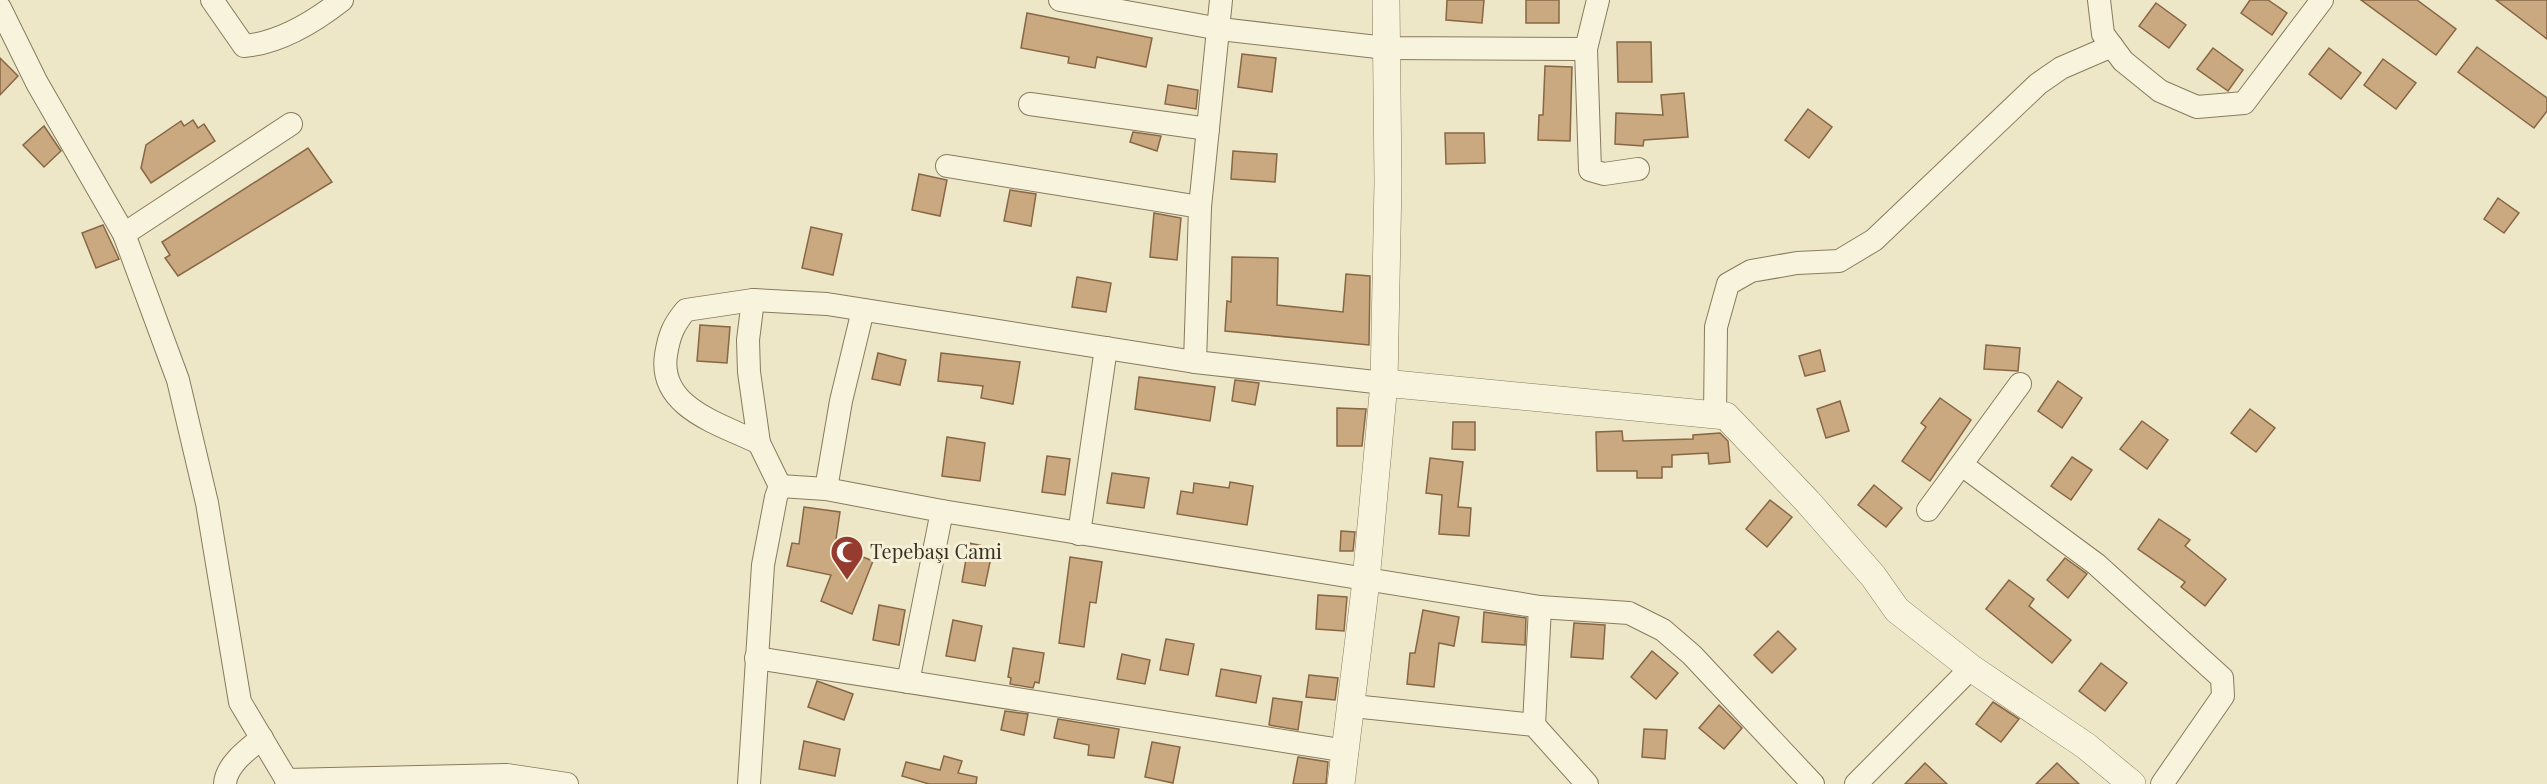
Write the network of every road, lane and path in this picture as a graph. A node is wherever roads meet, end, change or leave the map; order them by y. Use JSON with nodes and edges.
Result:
{"nodes":[{"id":1,"x":212,"y":0,"type":"edge"},
{"id":2,"x":342,"y":0,"type":"edge"},
{"id":3,"x":1060,"y":0,"type":"edge"},
{"id":4,"x":1221,"y":0,"type":"edge"},
{"id":5,"x":1386,"y":0,"type":"edge"},
{"id":6,"x":1598,"y":0,"type":"edge"},
{"id":7,"x":2099,"y":0,"type":"edge"},
{"id":8,"x":2322,"y":0,"type":"edge"},
{"id":9,"x":4,"y":7,"type":"edge"},
{"id":10,"x":1220,"y":28,"type":"junction"},
{"id":11,"x":2112,"y":46,"type":"junction"},
{"id":12,"x":1386,"y":48,"type":"junction"},
{"id":13,"x":1586,"y":49,"type":"junction"},
{"id":14,"x":1030,"y":104,"type":"dead end"},
{"id":15,"x":291,"y":124,"type":"dead end"},
{"id":16,"x":1208,"y":129,"type":"junction"},
{"id":17,"x":947,"y":165,"type":"dead end"},
{"id":18,"x":1638,"y":169,"type":"dead end"},
{"id":19,"x":1200,"y":207,"type":"junction"},
{"id":20,"x":124,"y":234,"type":"junction"},
{"id":21,"x":753,"y":300,"type":"junction"},
{"id":22,"x":863,"y":310,"type":"junction"},
{"id":23,"x":1106,"y":348,"type":"junction"},
{"id":24,"x":1195,"y":362,"type":"junction"},
{"id":25,"x":1384,"y":383,"type":"junction"},
{"id":26,"x":2020,"y":384,"type":"dead end"},
{"id":27,"x":1715,"y":416,"type":"junction"},
{"id":28,"x":759,"y":443,"type":"junction"},
{"id":29,"x":1962,"y":465,"type":"junction"},
{"id":30,"x":780,"y":486,"type":"junction"},
{"id":31,"x":826,"y":489,"type":"junction"},
{"id":32,"x":1928,"y":510,"type":"dead end"},
{"id":33,"x":942,"y":511,"type":"junction"},
{"id":34,"x":1079,"y":534,"type":"junction"},
{"id":35,"x":1366,"y":580,"type":"junction"},
{"id":36,"x":1540,"y":608,"type":"junction"},
{"id":37,"x":756,"y":658,"type":"junction"},
{"id":38,"x":1971,"y":668,"type":"junction"},
{"id":39,"x":908,"y":682,"type":"junction"},
{"id":40,"x":1353,"y":706,"type":"junction"},
{"id":41,"x":1534,"y":725,"type":"junction"},
{"id":42,"x":262,"y":738,"type":"junction"},
{"id":43,"x":1347,"y":751,"type":"junction"},
{"id":44,"x":288,"y":782,"type":"edge"},
{"id":45,"x":225,"y":784,"type":"edge"},
{"id":46,"x":567,"y":784,"type":"edge"},
{"id":47,"x":749,"y":784,"type":"edge"},
{"id":48,"x":1341,"y":784,"type":"edge"},
{"id":49,"x":1587,"y":784,"type":"edge"},
{"id":50,"x":1813,"y":784,"type":"edge"},
{"id":51,"x":1856,"y":784,"type":"edge"},
{"id":52,"x":2132,"y":784,"type":"edge"},
{"id":53,"x":2162,"y":784,"type":"edge"}],
"edges":[{"from":1,"to":2,"type":"street"},
{"from":3,"to":10,"type":"street"},
{"from":4,"to":10,"type":"street"},
{"from":5,"to":12,"type":"street"},
{"from":6,"to":13,"type":"street"},
{"from":7,"to":11,"type":"street"},
{"from":8,"to":11,"type":"street"},
{"from":9,"to":20,"type":"street"},
{"from":10,"to":12,"type":"street"},
{"from":10,"to":16,"type":"street"},
{"from":11,"to":27,"type":"street"},
{"from":12,"to":13,"type":"street"},
{"from":12,"to":25,"type":"street"},
{"from":13,"to":18,"type":"street"},
{"from":14,"to":16,"type":"street"},
{"from":15,"to":20,"type":"street"},
{"from":16,"to":19,"type":"street"},
{"from":17,"to":19,"type":"street"},
{"from":19,"to":24,"type":"street"},
{"from":20,"to":42,"type":"street"},
{"from":21,"to":22,"type":"street"},
{"from":21,"to":28,"type":"street"},
{"from":21,"to":28,"type":"street"},
{"from":22,"to":23,"type":"street"},
{"from":22,"to":31,"type":"street"},
{"from":23,"to":24,"type":"street"},
{"from":23,"to":34,"type":"street"},
{"from":24,"to":25,"type":"street"},
{"from":25,"to":27,"type":"street"},
{"from":25,"to":35,"type":"street"},
{"from":26,"to":29,"type":"street"},
{"from":27,"to":38,"type":"street"},
{"from":28,"to":30,"type":"street"},
{"from":29,"to":32,"type":"street"},
{"from":29,"to":53,"type":"street"},
{"from":30,"to":31,"type":"street"},
{"from":30,"to":37,"type":"street"},
{"from":31,"to":33,"type":"street"},
{"from":33,"to":34,"type":"street"},
{"from":33,"to":39,"type":"street"},
{"from":34,"to":35,"type":"street"},
{"from":35,"to":36,"type":"street"},
{"from":35,"to":40,"type":"street"},
{"from":36,"to":41,"type":"street"},
{"from":36,"to":50,"type":"street"},
{"from":37,"to":39,"type":"street"},
{"from":37,"to":47,"type":"street"},
{"from":38,"to":51,"type":"street"},
{"from":38,"to":52,"type":"street"},
{"from":39,"to":43,"type":"street"},
{"from":40,"to":41,"type":"street"},
{"from":40,"to":43,"type":"street"},
{"from":41,"to":49,"type":"street"},
{"from":42,"to":44,"type":"street"},
{"from":42,"to":45,"type":"street"},
{"from":43,"to":48,"type":"street"},
{"from":44,"to":46,"type":"street"}]}
